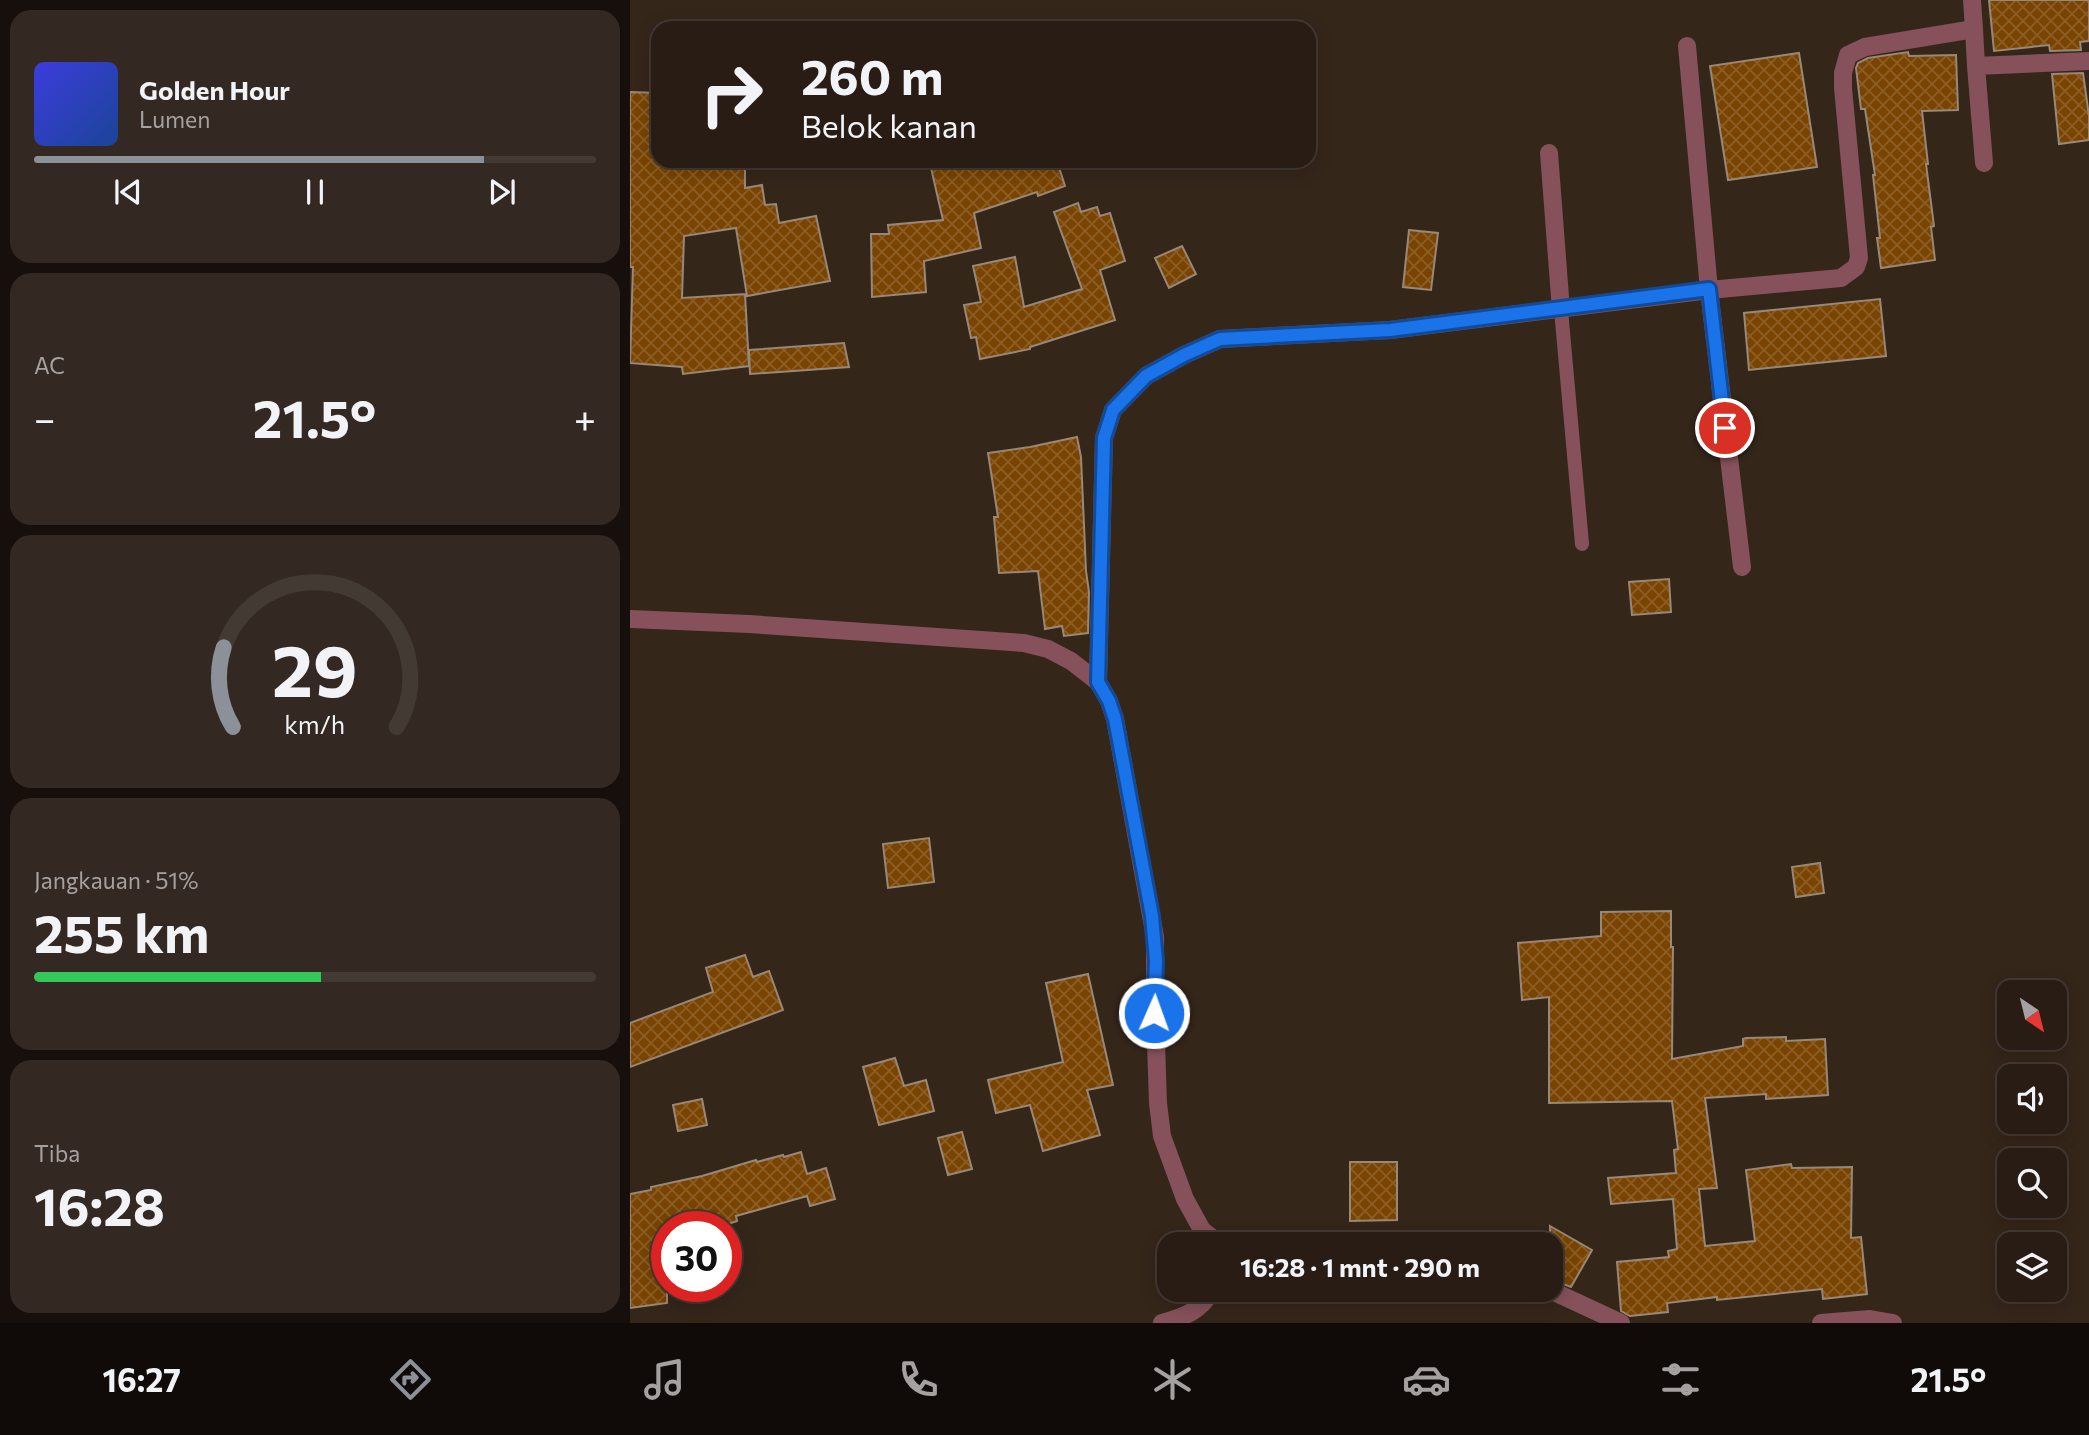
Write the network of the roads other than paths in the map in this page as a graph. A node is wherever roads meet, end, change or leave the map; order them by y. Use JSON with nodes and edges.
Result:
{"nodes":[{"id":1,"x":1972,"y":0,"type":"edge"},
{"id":2,"x":1974,"y":29,"type":"junction"},
{"id":3,"x":1687,"y":46,"type":"dead end"},
{"id":4,"x":2089,"y":61,"type":"edge"},
{"id":5,"x":1976,"y":66,"type":"junction"},
{"id":6,"x":1549,"y":153,"type":"dead end"},
{"id":7,"x":1984,"y":163,"type":"dead end"},
{"id":8,"x":1709,"y":289,"type":"junction"},
{"id":9,"x":1561,"y":310,"type":"junction"},
{"id":10,"x":1582,"y":544,"type":"dead end"},
{"id":11,"x":1742,"y":567,"type":"dead end"},
{"id":12,"x":630,"y":619,"type":"edge"},
{"id":13,"x":1098,"y":682,"type":"junction"},
{"id":14,"x":1205,"y":1232,"type":"edge"},
{"id":15,"x":1563,"y":1296,"type":"edge"},
{"id":16,"x":1204,"y":1302,"type":"edge"},
{"id":17,"x":1162,"y":1323,"type":"edge"},
{"id":18,"x":1621,"y":1323,"type":"edge"},
{"id":19,"x":1821,"y":1323,"type":"edge"},
{"id":20,"x":1893,"y":1323,"type":"edge"}],
"edges":[{"from":1,"to":2,"type":"street"},
{"from":2,"to":5,"type":"street"},
{"from":2,"to":8,"type":"street"},
{"from":3,"to":8,"type":"street"},
{"from":4,"to":5,"type":"street"},
{"from":5,"to":7,"type":"street"},
{"from":6,"to":9,"type":"street"},
{"from":8,"to":9,"type":"street"},
{"from":8,"to":11,"type":"street"},
{"from":9,"to":10,"type":"lane"},
{"from":9,"to":13,"type":"street"},
{"from":12,"to":13,"type":"street"},
{"from":13,"to":14,"type":"street"},
{"from":15,"to":18,"type":"street"},
{"from":16,"to":17,"type":"street"},
{"from":19,"to":20,"type":"street"}]}
